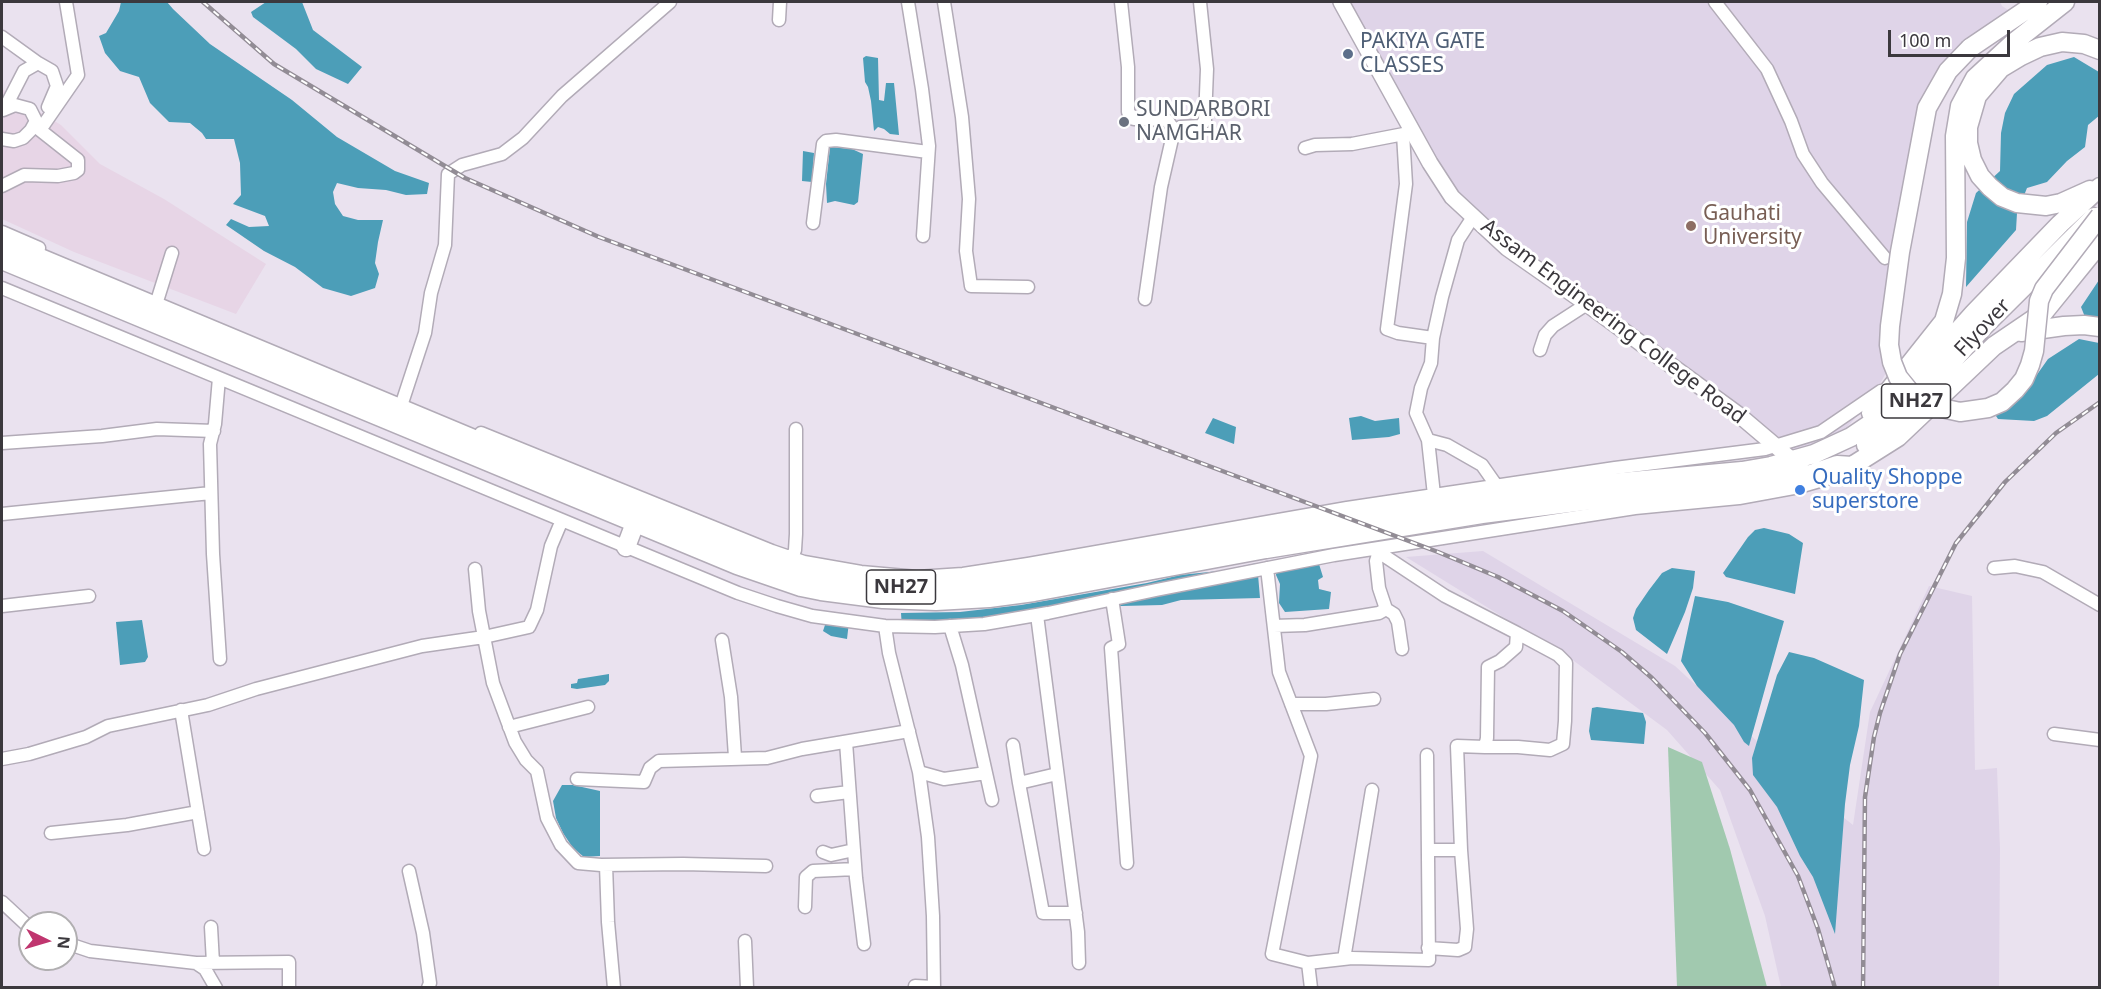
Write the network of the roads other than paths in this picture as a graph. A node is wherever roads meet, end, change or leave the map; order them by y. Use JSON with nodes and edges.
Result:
{"nodes":[{"id":1,"x":66,"y":2,"type":"edge"},
{"id":2,"x":780,"y":2,"type":"edge"},
{"id":3,"x":908,"y":2,"type":"edge"},
{"id":4,"x":944,"y":2,"type":"edge"},
{"id":5,"x":1121,"y":2,"type":"edge"},
{"id":6,"x":1200,"y":2,"type":"edge"},
{"id":7,"x":1341,"y":2,"type":"edge"},
{"id":8,"x":1715,"y":2,"type":"edge"},
{"id":9,"x":2038,"y":2,"type":"edge"},
{"id":10,"x":2065,"y":2,"type":"edge"},
{"id":11,"x":663,"y":4,"type":"edge"},
{"id":12,"x":779,"y":20,"type":"dead end"},
{"id":13,"x":2,"y":37,"type":"edge"},
{"id":14,"x":2100,"y":50,"type":"edge"},
{"id":15,"x":38,"y":63,"type":"junction"},
{"id":16,"x":3,"y":110,"type":"edge"},
{"id":17,"x":36,"y":126,"type":"junction"},
{"id":18,"x":1174,"y":130,"type":"junction"},
{"id":19,"x":1408,"y":133,"type":"junction"},
{"id":20,"x":2,"y":140,"type":"edge"},
{"id":21,"x":1305,"y":148,"type":"dead end"},
{"id":22,"x":928,"y":152,"type":"junction"},
{"id":23,"x":2,"y":186,"type":"edge"},
{"id":24,"x":2100,"y":186,"type":"edge"},
{"id":25,"x":2100,"y":214,"type":"edge"},
{"id":26,"x":1473,"y":217,"type":"junction"},
{"id":27,"x":813,"y":224,"type":"dead end"},
{"id":28,"x":2,"y":232,"type":"edge"},
{"id":29,"x":923,"y":236,"type":"dead end"},
{"id":30,"x":2,"y":243,"type":"edge"},
{"id":31,"x":2100,"y":243,"type":"edge"},
{"id":32,"x":172,"y":253,"type":"dead end"},
{"id":33,"x":1885,"y":258,"type":"dead end"},
{"id":34,"x":2,"y":260,"type":"edge"},
{"id":35,"x":1028,"y":287,"type":"dead end"},
{"id":36,"x":2,"y":288,"type":"edge"},
{"id":37,"x":158,"y":298,"type":"junction"},
{"id":38,"x":1145,"y":299,"type":"dead end"},
{"id":39,"x":1587,"y":304,"type":"junction"},
{"id":40,"x":1979,"y":320,"type":"junction"},
{"id":41,"x":2100,"y":327,"type":"edge"},
{"id":42,"x":2006,"y":337,"type":"junction"},
{"id":43,"x":1433,"y":338,"type":"junction"},
{"id":44,"x":1540,"y":350,"type":"dead end"},
{"id":45,"x":219,"y":378,"type":"junction"},
{"id":46,"x":1890,"y":389,"type":"junction"},
{"id":47,"x":403,"y":400,"type":"junction"},
{"id":48,"x":796,"y":429,"type":"dead end"},
{"id":49,"x":214,"y":431,"type":"junction"},
{"id":50,"x":1851,"y":437,"type":"junction"},
{"id":51,"x":1428,"y":440,"type":"junction"},
{"id":52,"x":2,"y":443,"type":"edge"},
{"id":53,"x":1775,"y":446,"type":"junction"},
{"id":54,"x":1793,"y":461,"type":"junction"},
{"id":55,"x":1845,"y":466,"type":"junction"},
{"id":56,"x":1811,"y":474,"type":"junction"},
{"id":57,"x":1496,"y":485,"type":"junction"},
{"id":58,"x":211,"y":493,"type":"junction"},
{"id":59,"x":1434,"y":495,"type":"junction"},
{"id":60,"x":2,"y":514,"type":"edge"},
{"id":61,"x":562,"y":520,"type":"junction"},
{"id":62,"x":635,"y":523,"type":"junction"},
{"id":63,"x":626,"y":547,"type":"junction"},
{"id":64,"x":1376,"y":550,"type":"junction"},
{"id":65,"x":792,"y":558,"type":"junction"},
{"id":66,"x":1266,"y":568,"type":"junction"},
{"id":67,"x":1994,"y":568,"type":"dead end"},
{"id":68,"x":475,"y":569,"type":"dead end"},
{"id":69,"x":89,"y":596,"type":"dead end"},
{"id":70,"x":1112,"y":599,"type":"junction"},
{"id":71,"x":2100,"y":605,"type":"edge"},
{"id":72,"x":2,"y":606,"type":"edge"},
{"id":73,"x":1386,"y":609,"type":"junction"},
{"id":74,"x":1037,"y":615,"type":"junction"},
{"id":75,"x":885,"y":626,"type":"junction"},
{"id":76,"x":950,"y":626,"type":"junction"},
{"id":77,"x":1274,"y":626,"type":"junction"},
{"id":78,"x":1517,"y":633,"type":"junction"},
{"id":79,"x":484,"y":637,"type":"junction"},
{"id":80,"x":722,"y":640,"type":"dead end"},
{"id":81,"x":1402,"y":649,"type":"dead end"},
{"id":82,"x":220,"y":659,"type":"dead end"},
{"id":83,"x":1374,"y":699,"type":"dead end"},
{"id":84,"x":1291,"y":704,"type":"junction"},
{"id":85,"x":588,"y":707,"type":"dead end"},
{"id":86,"x":181,"y":710,"type":"junction"},
{"id":87,"x":509,"y":727,"type":"junction"},
{"id":88,"x":909,"y":731,"type":"junction"},
{"id":89,"x":2054,"y":734,"type":"dead end"},
{"id":90,"x":2100,"y":740,"type":"edge"},
{"id":91,"x":846,"y":742,"type":"junction"},
{"id":92,"x":1013,"y":745,"type":"dead end"},
{"id":93,"x":1485,"y":747,"type":"junction"},
{"id":94,"x":1427,"y":755,"type":"dead end"},
{"id":95,"x":735,"y":757,"type":"junction"},
{"id":96,"x":2,"y":759,"type":"edge"},
{"id":97,"x":919,"y":772,"type":"junction"},
{"id":98,"x":986,"y":773,"type":"junction"},
{"id":99,"x":1057,"y":774,"type":"junction"},
{"id":100,"x":577,"y":779,"type":"dead end"},
{"id":101,"x":1018,"y":783,"type":"junction"},
{"id":102,"x":1372,"y":789,"type":"dead end"},
{"id":103,"x":849,"y":792,"type":"junction"},
{"id":104,"x":818,"y":796,"type":"dead end"},
{"id":105,"x":992,"y":800,"type":"dead end"},
{"id":106,"x":198,"y":812,"type":"junction"},
{"id":107,"x":51,"y":833,"type":"dead end"},
{"id":108,"x":204,"y":849,"type":"dead end"},
{"id":109,"x":854,"y":850,"type":"junction"},
{"id":110,"x":1428,"y":850,"type":"junction"},
{"id":111,"x":1461,"y":850,"type":"junction"},
{"id":112,"x":823,"y":852,"type":"dead end"},
{"id":113,"x":1127,"y":863,"type":"dead end"},
{"id":114,"x":606,"y":865,"type":"junction"},
{"id":115,"x":766,"y":866,"type":"dead end"},
{"id":116,"x":855,"y":869,"type":"junction"},
{"id":117,"x":409,"y":872,"type":"dead end"},
{"id":118,"x":2,"y":902,"type":"edge"},
{"id":119,"x":805,"y":907,"type":"dead end"},
{"id":120,"x":1076,"y":913,"type":"junction"},
{"id":121,"x":18,"y":918,"type":"edge"},
{"id":122,"x":211,"y":927,"type":"dead end"},
{"id":123,"x":745,"y":941,"type":"dead end"},
{"id":124,"x":864,"y":944,"type":"dead end"},
{"id":125,"x":78,"y":947,"type":"edge"},
{"id":126,"x":1428,"y":948,"type":"junction"},
{"id":127,"x":1344,"y":958,"type":"junction"},
{"id":128,"x":196,"y":963,"type":"junction"},
{"id":129,"x":213,"y":963,"type":"junction"},
{"id":130,"x":1079,"y":963,"type":"dead end"},
{"id":131,"x":1308,"y":963,"type":"junction"},
{"id":132,"x":915,"y":986,"type":"edge"},
{"id":133,"x":216,"y":987,"type":"edge"},
{"id":134,"x":289,"y":987,"type":"edge"},
{"id":135,"x":428,"y":987,"type":"edge"},
{"id":136,"x":614,"y":987,"type":"edge"},
{"id":137,"x":747,"y":987,"type":"edge"},
{"id":138,"x":934,"y":987,"type":"edge"},
{"id":139,"x":1311,"y":987,"type":"edge"}],
"edges":[{"from":1,"to":17,"type":"street"},
{"from":2,"to":12,"type":"street"},
{"from":3,"to":22,"type":"street"},
{"from":4,"to":35,"type":"street"},
{"from":5,"to":18,"type":"street"},
{"from":6,"to":18,"type":"street"},
{"from":7,"to":19,"type":"main road","name":"Assam Engineering College Road"},
{"from":8,"to":33,"type":"street"},
{"from":9,"to":25,"type":"highway","bridge":true},
{"from":10,"to":46,"type":"highway"},
{"from":11,"to":47,"type":"street"},
{"from":13,"to":15,"type":"street"},
{"from":14,"to":24,"type":"highway"},
{"from":15,"to":16,"type":"street"},
{"from":15,"to":17,"type":"street"},
{"from":16,"to":17,"type":"street"},
{"from":17,"to":20,"type":"street"},
{"from":17,"to":23,"type":"street"},
{"from":18,"to":38,"type":"street"},
{"from":19,"to":21,"type":"street"},
{"from":19,"to":26,"type":"main road","name":"Assam Engineering College Road"},
{"from":19,"to":43,"type":"street"},
{"from":22,"to":27,"type":"street"},
{"from":22,"to":29,"type":"street"},
{"from":24,"to":40,"type":"highway","name":"Flyover","number":"NH27"},
{"from":25,"to":40,"type":"highway","name":"Flyover","number":"NH27"},
{"from":26,"to":39,"type":"main road","name":"Assam Engineering College Road"},
{"from":26,"to":43,"type":"street"},
{"from":28,"to":37,"type":"street"},
{"from":30,"to":54,"type":"highway","number":"NH27"},
{"from":31,"to":42,"type":"highway"},
{"from":32,"to":37,"type":"street"},
{"from":34,"to":62,"type":"highway","number":"NH27"},
{"from":36,"to":45,"type":"street"},
{"from":37,"to":47,"type":"street"},
{"from":39,"to":44,"type":"street"},
{"from":39,"to":53,"type":"main road","name":"Assam Engineering College Road"},
{"from":40,"to":50,"type":"highway","name":"Flyover","number":"NH27"},
{"from":40,"to":55,"type":"highway","name":"Flyover","number":"NH27"},
{"from":41,"to":42,"type":"highway"},
{"from":42,"to":55,"type":"highway"},
{"from":43,"to":51,"type":"street"},
{"from":45,"to":49,"type":"street"},
{"from":45,"to":61,"type":"street"},
{"from":46,"to":50,"type":"highway"},
{"from":46,"to":53,"type":"street"},
{"from":47,"to":65,"type":"street"},
{"from":48,"to":65,"type":"street"},
{"from":49,"to":52,"type":"street"},
{"from":49,"to":58,"type":"street"},
{"from":50,"to":54,"type":"highway","number":"NH27"},
{"from":51,"to":57,"type":"street"},
{"from":51,"to":59,"type":"street"},
{"from":53,"to":54,"type":"main road","name":"Assam Engineering College Road"},
{"from":53,"to":57,"type":"street"},
{"from":54,"to":56,"type":"main road","name":"Assam Engineering College Road"},
{"from":55,"to":56,"type":"highway","number":"NH27"},
{"from":55,"to":64,"type":"street"},
{"from":56,"to":62,"type":"highway","number":"NH27"},
{"from":57,"to":59,"type":"street"},
{"from":58,"to":60,"type":"street"},
{"from":58,"to":82,"type":"street"},
{"from":59,"to":65,"type":"street"},
{"from":61,"to":63,"type":"street"},
{"from":61,"to":79,"type":"street"},
{"from":62,"to":63,"type":"highway"},
{"from":63,"to":75,"type":"street"},
{"from":64,"to":66,"type":"street"},
{"from":64,"to":73,"type":"street"},
{"from":64,"to":78,"type":"street"},
{"from":66,"to":70,"type":"street"},
{"from":66,"to":77,"type":"street"},
{"from":67,"to":71,"type":"street"},
{"from":68,"to":79,"type":"street"},
{"from":69,"to":72,"type":"street"},
{"from":70,"to":74,"type":"street"},
{"from":70,"to":113,"type":"street"},
{"from":73,"to":77,"type":"street"},
{"from":73,"to":81,"type":"street"},
{"from":74,"to":76,"type":"street"},
{"from":74,"to":99,"type":"street"},
{"from":75,"to":76,"type":"street"},
{"from":75,"to":88,"type":"street"},
{"from":76,"to":98,"type":"street"},
{"from":77,"to":84,"type":"street"},
{"from":78,"to":93,"type":"street"},
{"from":78,"to":93,"type":"street"},
{"from":79,"to":86,"type":"street"},
{"from":79,"to":87,"type":"street"},
{"from":80,"to":95,"type":"street"},
{"from":83,"to":84,"type":"street"},
{"from":84,"to":131,"type":"street"},
{"from":85,"to":87,"type":"street"},
{"from":86,"to":96,"type":"street"},
{"from":86,"to":106,"type":"street"},
{"from":87,"to":114,"type":"street"},
{"from":88,"to":91,"type":"street"},
{"from":88,"to":97,"type":"street"},
{"from":89,"to":90,"type":"street"},
{"from":91,"to":95,"type":"street"},
{"from":91,"to":103,"type":"street"},
{"from":92,"to":101,"type":"street"},
{"from":93,"to":111,"type":"street"},
{"from":94,"to":110,"type":"street"},
{"from":95,"to":100,"type":"street"},
{"from":97,"to":98,"type":"street"},
{"from":97,"to":138,"type":"street"},
{"from":98,"to":105,"type":"street"},
{"from":99,"to":101,"type":"street"},
{"from":99,"to":120,"type":"street"},
{"from":101,"to":120,"type":"street"},
{"from":102,"to":127,"type":"street"},
{"from":103,"to":104,"type":"street"},
{"from":103,"to":109,"type":"street"},
{"from":106,"to":107,"type":"street"},
{"from":106,"to":108,"type":"street"},
{"from":109,"to":112,"type":"street"},
{"from":109,"to":116,"type":"street"},
{"from":110,"to":111,"type":"street"},
{"from":110,"to":126,"type":"street"},
{"from":111,"to":126,"type":"street"},
{"from":114,"to":115,"type":"street"},
{"from":114,"to":136,"type":"street"},
{"from":116,"to":119,"type":"street"},
{"from":116,"to":124,"type":"street"},
{"from":117,"to":135,"type":"street"},
{"from":118,"to":121,"type":"street"},
{"from":120,"to":130,"type":"street"},
{"from":122,"to":129,"type":"street"},
{"from":123,"to":137,"type":"street"},
{"from":125,"to":128,"type":"street"},
{"from":126,"to":127,"type":"street"},
{"from":127,"to":131,"type":"street"},
{"from":128,"to":129,"type":"street"},
{"from":128,"to":133,"type":"street"},
{"from":129,"to":134,"type":"street"},
{"from":131,"to":139,"type":"street"},
{"from":132,"to":138,"type":"street"}]}
